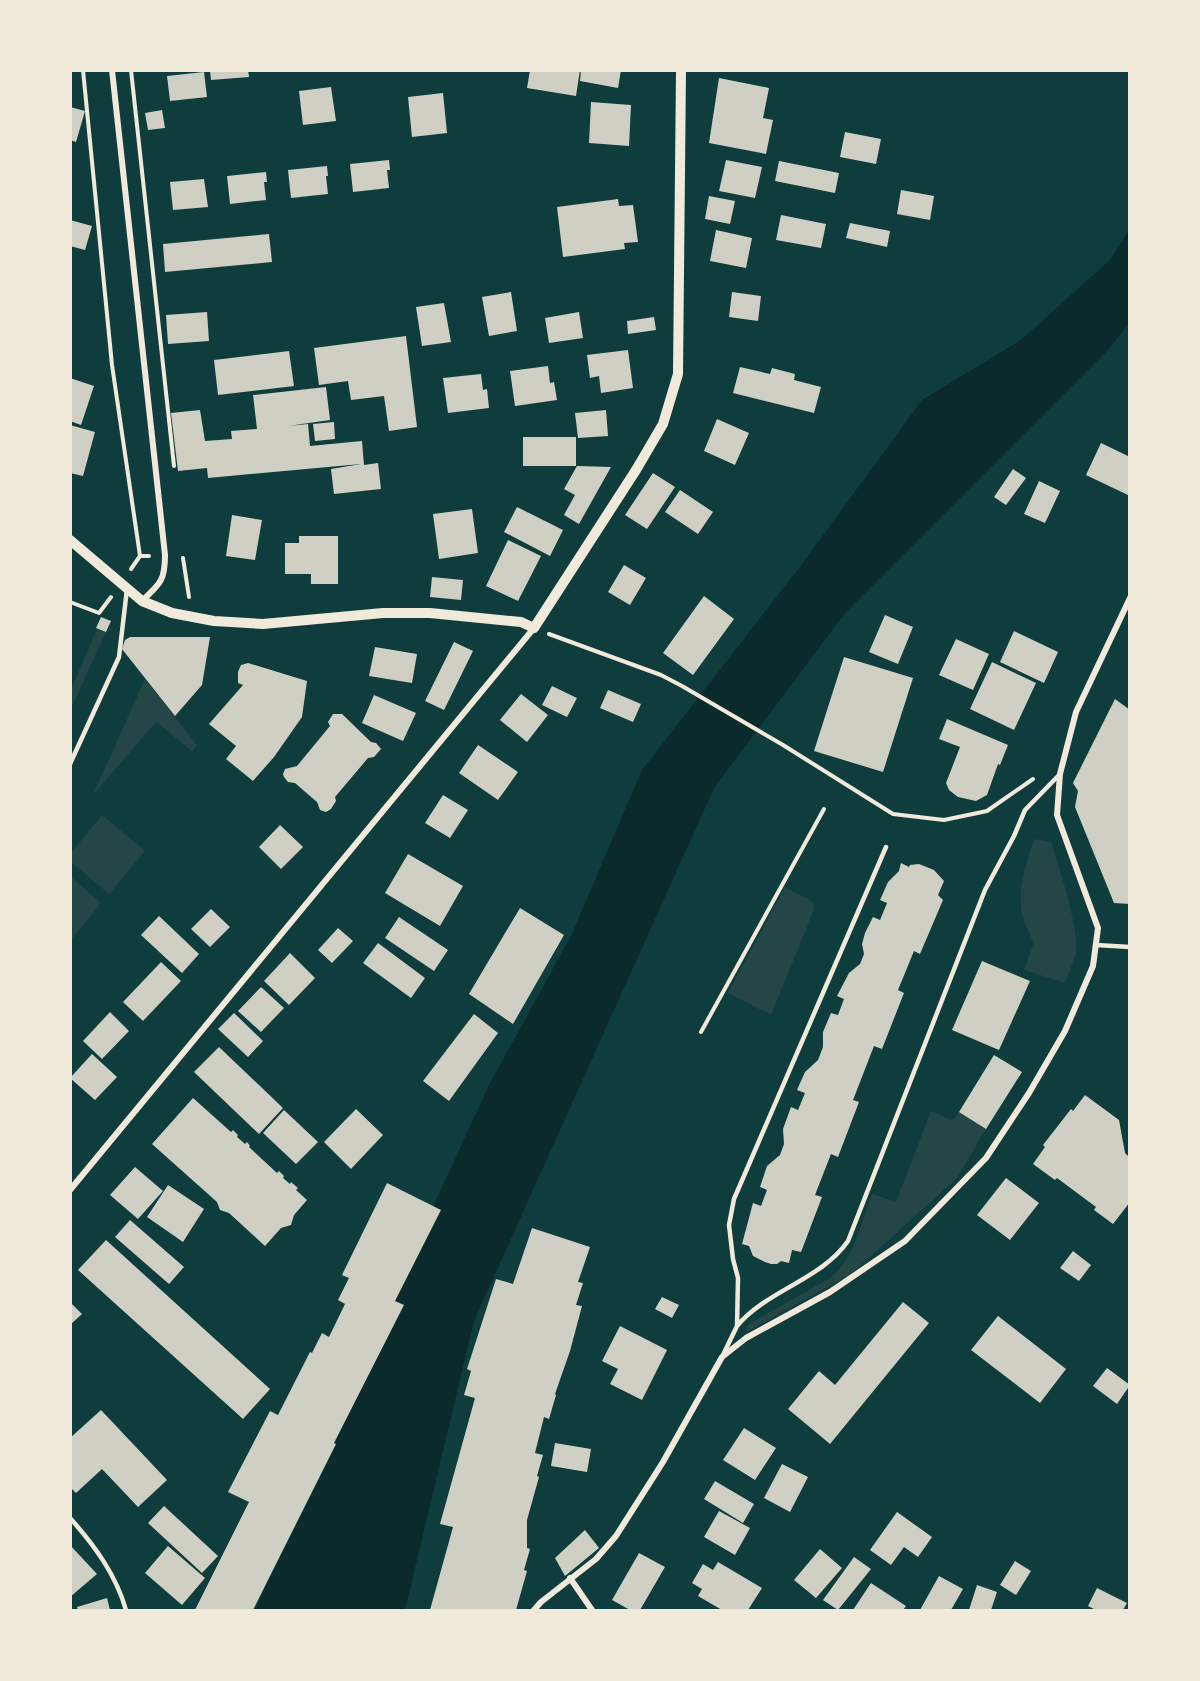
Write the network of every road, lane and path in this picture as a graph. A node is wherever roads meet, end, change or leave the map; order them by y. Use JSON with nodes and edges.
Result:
{"nodes":[{"id":1,"x":83,"y":70,"type":"edge"},
{"id":2,"x":112,"y":70,"type":"edge"},
{"id":3,"x":131,"y":70,"type":"edge"},
{"id":4,"x":681,"y":70,"type":"edge"},
{"id":5,"x":175,"y":473,"type":"dead end"},
{"id":6,"x":70,"y":540,"type":"edge"},
{"id":7,"x":165,"y":555,"type":"junction"},
{"id":8,"x":128,"y":588,"type":"junction"},
{"id":9,"x":1130,"y":598,"type":"edge"},
{"id":10,"x":142,"y":601,"type":"junction"},
{"id":11,"x":70,"y":602,"type":"edge"},
{"id":12,"x":99,"y":613,"type":"dead end"},
{"id":13,"x":193,"y":617,"type":"junction"},
{"id":14,"x":534,"y":628,"type":"junction"},
{"id":15,"x":547,"y":633,"type":"dead end"},
{"id":16,"x":70,"y":764,"type":"edge"},
{"id":17,"x":1060,"y":774,"type":"junction"},
{"id":18,"x":824,"y":809,"type":"dead end"},
{"id":19,"x":886,"y":847,"type":"dead end"},
{"id":20,"x":1096,"y":945,"type":"junction"},
{"id":21,"x":1130,"y":947,"type":"edge"},
{"id":22,"x":700,"y":1032,"type":"dead end"},
{"id":23,"x":70,"y":1190,"type":"edge"},
{"id":24,"x":736,"y":1326,"type":"junction"},
{"id":25,"x":722,"y":1357,"type":"junction"},
{"id":26,"x":70,"y":1518,"type":"edge"},
{"id":27,"x":570,"y":1578,"type":"junction"},
{"id":28,"x":126,"y":1611,"type":"edge"},
{"id":29,"x":534,"y":1611,"type":"edge"},
{"id":30,"x":592,"y":1611,"type":"edge"}],
"edges":[{"from":1,"to":7,"type":"path"},
{"from":2,"to":7,"type":"street"},
{"from":3,"to":5,"type":"path"},
{"from":4,"to":14,"type":"street"},
{"from":6,"to":8,"type":"street"},
{"from":7,"to":10,"type":"street"},
{"from":7,"to":13,"type":"path"},
{"from":8,"to":10,"type":"street"},
{"from":8,"to":16,"type":"lane"},
{"from":9,"to":17,"type":"street"},
{"from":10,"to":13,"type":"street"},
{"from":11,"to":12,"type":"path"},
{"from":13,"to":14,"type":"street"},
{"from":14,"to":23,"type":"street"},
{"from":15,"to":17,"type":"path"},
{"from":17,"to":20,"type":"street"},
{"from":17,"to":24,"type":"lane"},
{"from":18,"to":22,"type":"path"},
{"from":19,"to":24,"type":"lane"},
{"from":20,"to":21,"type":"lane"},
{"from":20,"to":25,"type":"street"},
{"from":24,"to":25,"type":"lane"},
{"from":25,"to":27,"type":"street"},
{"from":26,"to":28,"type":"lane"},
{"from":27,"to":29,"type":"street"},
{"from":27,"to":30,"type":"street"}]}
